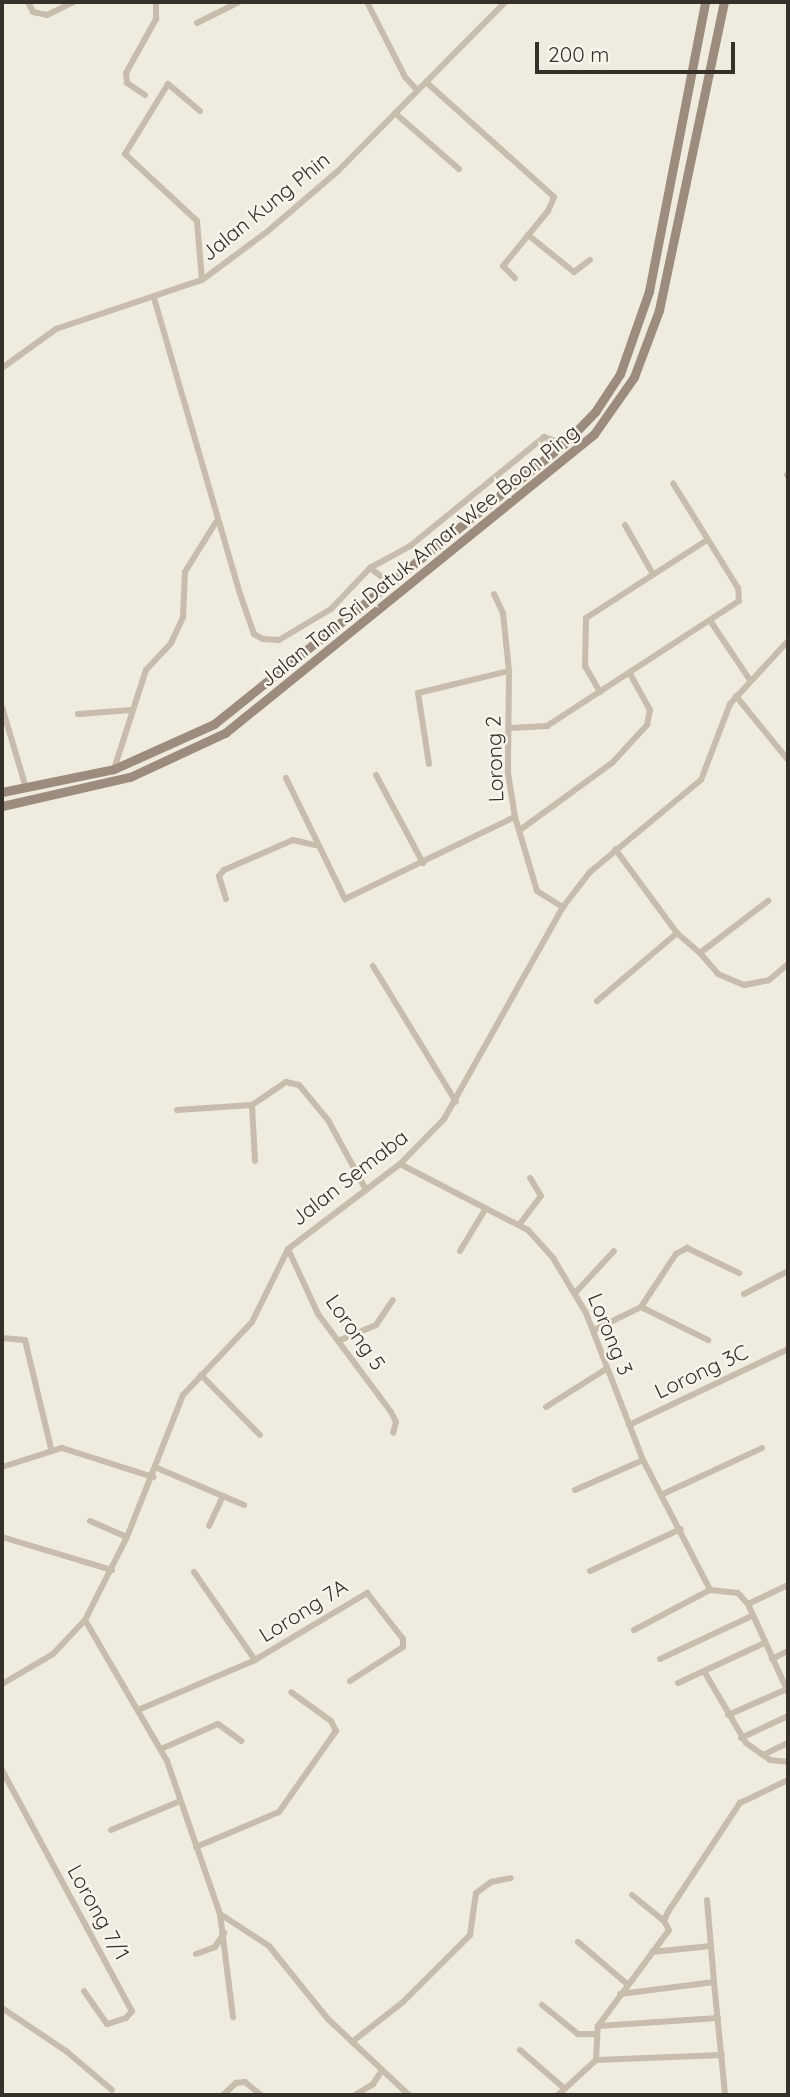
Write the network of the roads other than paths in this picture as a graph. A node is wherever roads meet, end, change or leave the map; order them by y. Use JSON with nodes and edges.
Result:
{"nodes":[{"id":1,"x":27,"y":2,"type":"edge"},
{"id":2,"x":74,"y":2,"type":"edge"},
{"id":3,"x":156,"y":2,"type":"edge"},
{"id":4,"x":239,"y":2,"type":"edge"},
{"id":5,"x":367,"y":2,"type":"edge"},
{"id":6,"x":505,"y":2,"type":"edge"},
{"id":7,"x":705,"y":2,"type":"edge"},
{"id":8,"x":724,"y":2,"type":"edge"},
{"id":9,"x":197,"y":23,"type":"dead end"},
{"id":10,"x":426,"y":82,"type":"junction"},
{"id":11,"x":417,"y":90,"type":"junction"},
{"id":12,"x":145,"y":95,"type":"dead end"},
{"id":13,"x":200,"y":111,"type":"dead end"},
{"id":14,"x":395,"y":113,"type":"junction"},
{"id":15,"x":459,"y":169,"type":"dead end"},
{"id":16,"x":528,"y":235,"type":"junction"},
{"id":17,"x":590,"y":260,"type":"dead end"},
{"id":18,"x":515,"y":278,"type":"dead end"},
{"id":19,"x":202,"y":280,"type":"junction"},
{"id":20,"x":154,"y":298,"type":"junction"},
{"id":21,"x":2,"y":368,"type":"edge"},
{"id":22,"x":564,"y":444,"type":"junction"},
{"id":23,"x":674,"y":484,"type":"dead end"},
{"id":24,"x":217,"y":520,"type":"junction"},
{"id":25,"x":625,"y":525,"type":"dead end"},
{"id":26,"x":707,"y":540,"type":"junction"},
{"id":27,"x":370,"y":568,"type":"junction"},
{"id":28,"x":653,"y":574,"type":"junction"},
{"id":29,"x":390,"y":583,"type":"junction"},
{"id":30,"x":494,"y":594,"type":"dead end"},
{"id":31,"x":711,"y":622,"type":"junction"},
{"id":32,"x":788,"y":641,"type":"edge"},
{"id":33,"x":509,"y":671,"type":"junction"},
{"id":34,"x":629,"y":672,"type":"junction"},
{"id":35,"x":750,"y":680,"type":"junction"},
{"id":36,"x":600,"y":692,"type":"junction"},
{"id":37,"x":736,"y":696,"type":"junction"},
{"id":38,"x":2,"y":707,"type":"edge"},
{"id":39,"x":132,"y":710,"type":"junction"},
{"id":40,"x":78,"y":714,"type":"dead end"},
{"id":41,"x":510,"y":728,"type":"junction"},
{"id":42,"x":788,"y":760,"type":"edge"},
{"id":43,"x":429,"y":764,"type":"dead end"},
{"id":44,"x":114,"y":769,"type":"junction"},
{"id":45,"x":376,"y":775,"type":"dead end"},
{"id":46,"x":286,"y":778,"type":"dead end"},
{"id":47,"x":26,"y":788,"type":"junction"},
{"id":48,"x":2,"y":792,"type":"edge"},
{"id":49,"x":2,"y":806,"type":"edge"},
{"id":50,"x":515,"y":817,"type":"junction"},
{"id":51,"x":520,"y":830,"type":"junction"},
{"id":52,"x":315,"y":845,"type":"junction"},
{"id":53,"x":615,"y":849,"type":"junction"},
{"id":54,"x":423,"y":863,"type":"junction"},
{"id":55,"x":226,"y":899,"type":"dead end"},
{"id":56,"x":768,"y":901,"type":"dead end"},
{"id":57,"x":563,"y":907,"type":"junction"},
{"id":58,"x":677,"y":933,"type":"junction"},
{"id":59,"x":700,"y":953,"type":"junction"},
{"id":60,"x":788,"y":964,"type":"edge"},
{"id":61,"x":373,"y":966,"type":"dead end"},
{"id":62,"x":597,"y":1001,"type":"dead end"},
{"id":63,"x":456,"y":1102,"type":"junction"},
{"id":64,"x":252,"y":1105,"type":"junction"},
{"id":65,"x":177,"y":1110,"type":"dead end"},
{"id":66,"x":255,"y":1161,"type":"dead end"},
{"id":67,"x":400,"y":1164,"type":"junction"},
{"id":68,"x":530,"y":1178,"type":"dead end"},
{"id":69,"x":366,"y":1189,"type":"junction"},
{"id":70,"x":486,"y":1208,"type":"junction"},
{"id":71,"x":519,"y":1225,"type":"junction"},
{"id":72,"x":288,"y":1249,"type":"junction"},
{"id":73,"x":460,"y":1251,"type":"dead end"},
{"id":74,"x":614,"y":1251,"type":"dead end"},
{"id":75,"x":788,"y":1271,"type":"edge"},
{"id":76,"x":738,"y":1273,"type":"dead end"},
{"id":77,"x":575,"y":1293,"type":"junction"},
{"id":78,"x":744,"y":1294,"type":"dead end"},
{"id":79,"x":393,"y":1300,"type":"dead end"},
{"id":80,"x":642,"y":1307,"type":"junction"},
{"id":81,"x":594,"y":1330,"type":"junction"},
{"id":82,"x":2,"y":1338,"type":"edge"},
{"id":83,"x":338,"y":1340,"type":"junction"},
{"id":84,"x":708,"y":1340,"type":"dead end"},
{"id":85,"x":788,"y":1349,"type":"edge"},
{"id":86,"x":606,"y":1369,"type":"junction"},
{"id":87,"x":201,"y":1376,"type":"junction"},
{"id":88,"x":546,"y":1407,"type":"dead end"},
{"id":89,"x":629,"y":1425,"type":"junction"},
{"id":90,"x":393,"y":1433,"type":"dead end"},
{"id":91,"x":260,"y":1434,"type":"dead end"},
{"id":92,"x":51,"y":1448,"type":"junction"},
{"id":93,"x":762,"y":1448,"type":"dead end"},
{"id":94,"x":643,"y":1460,"type":"junction"},
{"id":95,"x":2,"y":1466,"type":"edge"},
{"id":96,"x":157,"y":1468,"type":"junction"},
{"id":97,"x":153,"y":1477,"type":"junction"},
{"id":98,"x":575,"y":1490,"type":"dead end"},
{"id":99,"x":663,"y":1494,"type":"junction"},
{"id":100,"x":223,"y":1496,"type":"junction"},
{"id":101,"x":244,"y":1505,"type":"dead end"},
{"id":102,"x":90,"y":1521,"type":"dead end"},
{"id":103,"x":209,"y":1526,"type":"dead end"},
{"id":104,"x":681,"y":1529,"type":"junction"},
{"id":105,"x":2,"y":1537,"type":"edge"},
{"id":106,"x":127,"y":1537,"type":"junction"},
{"id":107,"x":112,"y":1570,"type":"junction"},
{"id":108,"x":590,"y":1571,"type":"dead end"},
{"id":109,"x":194,"y":1572,"type":"dead end"},
{"id":110,"x":788,"y":1585,"type":"edge"},
{"id":111,"x":710,"y":1590,"type":"junction"},
{"id":112,"x":748,"y":1604,"type":"junction"},
{"id":113,"x":752,"y":1616,"type":"junction"},
{"id":114,"x":85,"y":1620,"type":"junction"},
{"id":115,"x":634,"y":1630,"type":"dead end"},
{"id":116,"x":764,"y":1643,"type":"junction"},
{"id":117,"x":788,"y":1651,"type":"edge"},
{"id":118,"x":660,"y":1658,"type":"dead end"},
{"id":119,"x":772,"y":1659,"type":"junction"},
{"id":120,"x":255,"y":1660,"type":"junction"},
{"id":121,"x":704,"y":1671,"type":"junction"},
{"id":122,"x":350,"y":1681,"type":"dead end"},
{"id":123,"x":678,"y":1683,"type":"dead end"},
{"id":124,"x":2,"y":1684,"type":"edge"},
{"id":125,"x":787,"y":1690,"type":"edge"},
{"id":126,"x":291,"y":1692,"type":"dead end"},
{"id":127,"x":138,"y":1710,"type":"junction"},
{"id":128,"x":727,"y":1715,"type":"junction"},
{"id":129,"x":788,"y":1716,"type":"edge"},
{"id":130,"x":741,"y":1738,"type":"junction"},
{"id":131,"x":241,"y":1741,"type":"dead end"},
{"id":132,"x":788,"y":1743,"type":"edge"},
{"id":133,"x":161,"y":1749,"type":"junction"},
{"id":134,"x":763,"y":1755,"type":"junction"},
{"id":135,"x":788,"y":1762,"type":"edge"},
{"id":136,"x":2,"y":1770,"type":"edge"},
{"id":137,"x":788,"y":1780,"type":"edge"},
{"id":138,"x":180,"y":1801,"type":"junction"},
{"id":139,"x":111,"y":1830,"type":"dead end"},
{"id":140,"x":196,"y":1847,"type":"junction"},
{"id":141,"x":511,"y":1878,"type":"dead end"},
{"id":142,"x":632,"y":1895,"type":"dead end"},
{"id":143,"x":707,"y":1900,"type":"dead end"},
{"id":144,"x":220,"y":1914,"type":"junction"},
{"id":145,"x":664,"y":1921,"type":"junction"},
{"id":146,"x":223,"y":1933,"type":"junction"},
{"id":147,"x":578,"y":1942,"type":"dead end"},
{"id":148,"x":711,"y":1946,"type":"junction"},
{"id":149,"x":652,"y":1952,"type":"junction"},
{"id":150,"x":196,"y":1954,"type":"dead end"},
{"id":151,"x":713,"y":1982,"type":"junction"},
{"id":152,"x":627,"y":1984,"type":"junction"},
{"id":153,"x":85,"y":1991,"type":"dead end"},
{"id":154,"x":620,"y":1994,"type":"junction"},
{"id":155,"x":542,"y":2005,"type":"dead end"},
{"id":156,"x":2,"y":2008,"type":"edge"},
{"id":157,"x":233,"y":2017,"type":"dead end"},
{"id":158,"x":718,"y":2018,"type":"junction"},
{"id":159,"x":598,"y":2026,"type":"junction"},
{"id":160,"x":596,"y":2034,"type":"junction"},
{"id":161,"x":352,"y":2042,"type":"junction"},
{"id":162,"x":520,"y":2050,"type":"dead end"},
{"id":163,"x":722,"y":2055,"type":"junction"},
{"id":164,"x":596,"y":2060,"type":"junction"},
{"id":165,"x":382,"y":2070,"type":"junction"},
{"id":166,"x":564,"y":2088,"type":"junction"},
{"id":167,"x":112,"y":2090,"type":"dead end"},
{"id":168,"x":223,"y":2095,"type":"edge"},
{"id":169,"x":261,"y":2095,"type":"edge"},
{"id":170,"x":355,"y":2095,"type":"edge"},
{"id":171,"x":409,"y":2095,"type":"edge"},
{"id":172,"x":558,"y":2095,"type":"edge"},
{"id":173,"x":725,"y":2095,"type":"edge"}],
"edges":[{"from":1,"to":2,"type":"street"},
{"from":3,"to":12,"type":"street"},
{"from":4,"to":9,"type":"street"},
{"from":5,"to":11,"type":"street"},
{"from":6,"to":10,"type":"street","name":"Jalan Kung Phin"},
{"from":7,"to":22,"type":"main road","name":"Jalan Tan Sri Datuk Amar Wee Boon Ping"},
{"from":8,"to":49,"type":"main road","name":"Jalan Tan Sri Datuk Amar Wee Boon Ping"},
{"from":10,"to":11,"type":"street","name":"Jalan Kung Phin"},
{"from":10,"to":16,"type":"street"},
{"from":11,"to":14,"type":"street","name":"Jalan Kung Phin"},
{"from":13,"to":19,"type":"street"},
{"from":14,"to":15,"type":"street"},
{"from":14,"to":19,"type":"street","name":"Jalan Kung Phin"},
{"from":16,"to":17,"type":"street"},
{"from":16,"to":18,"type":"street"},
{"from":19,"to":20,"type":"street","name":"Jalan Kung Phin"},
{"from":20,"to":21,"type":"street","name":"Jalan Kung Phin"},
{"from":20,"to":24,"type":"street"},
{"from":22,"to":27,"type":"street"},
{"from":22,"to":29,"type":"main road","name":"Jalan Tan Sri Datuk Amar Wee Boon Ping"},
{"from":23,"to":26,"type":"street"},
{"from":24,"to":27,"type":"street"},
{"from":24,"to":39,"type":"street"},
{"from":25,"to":28,"type":"street"},
{"from":26,"to":28,"type":"street"},
{"from":26,"to":31,"type":"street"},
{"from":27,"to":29,"type":"street"},
{"from":28,"to":36,"type":"street"},
{"from":29,"to":44,"type":"main road","name":"Jalan Tan Sri Datuk Amar Wee Boon Ping"},
{"from":30,"to":33,"type":"street","name":"Lorong 2"},
{"from":31,"to":34,"type":"street"},
{"from":31,"to":35,"type":"street"},
{"from":32,"to":35,"type":"street","name":"Jalan Semaba"},
{"from":33,"to":41,"type":"street","name":"Lorong 2"},
{"from":33,"to":43,"type":"street"},
{"from":34,"to":36,"type":"street"},
{"from":34,"to":51,"type":"street"},
{"from":35,"to":37,"type":"street","name":"Jalan Semaba"},
{"from":36,"to":41,"type":"street"},
{"from":37,"to":42,"type":"street"},
{"from":37,"to":53,"type":"street","name":"Jalan Semaba"},
{"from":38,"to":47,"type":"street"},
{"from":39,"to":40,"type":"street"},
{"from":39,"to":44,"type":"street"},
{"from":41,"to":50,"type":"street","name":"Lorong 2"},
{"from":44,"to":47,"type":"main road","name":"Jalan Tan Sri Datuk Amar Wee Boon Ping"},
{"from":45,"to":54,"type":"street"},
{"from":46,"to":52,"type":"street"},
{"from":47,"to":48,"type":"main road","name":"Jalan Tan Sri Datuk Amar Wee Boon Ping"},
{"from":50,"to":51,"type":"street","name":"Lorong 2"},
{"from":50,"to":54,"type":"street"},
{"from":51,"to":57,"type":"street","name":"Lorong 2"},
{"from":52,"to":54,"type":"street"},
{"from":52,"to":55,"type":"street"},
{"from":53,"to":57,"type":"street","name":"Jalan Semaba"},
{"from":53,"to":58,"type":"street"},
{"from":56,"to":59,"type":"street"},
{"from":57,"to":63,"type":"street","name":"Jalan Semaba"},
{"from":58,"to":59,"type":"street"},
{"from":58,"to":62,"type":"street"},
{"from":59,"to":60,"type":"street"},
{"from":61,"to":63,"type":"street"},
{"from":63,"to":67,"type":"street","name":"Jalan Semaba"},
{"from":64,"to":65,"type":"street"},
{"from":64,"to":66,"type":"street"},
{"from":64,"to":69,"type":"street"},
{"from":67,"to":69,"type":"street","name":"Jalan Semaba"},
{"from":67,"to":70,"type":"street","name":"Lorong 3"},
{"from":68,"to":71,"type":"street"},
{"from":69,"to":72,"type":"street","name":"Jalan Semaba"},
{"from":70,"to":71,"type":"street","name":"Lorong 3"},
{"from":70,"to":73,"type":"street"},
{"from":71,"to":77,"type":"street","name":"Lorong 3"},
{"from":72,"to":83,"type":"street","name":"Lorong 5"},
{"from":72,"to":87,"type":"street","name":"Jalan Semaba"},
{"from":74,"to":77,"type":"street"},
{"from":75,"to":78,"type":"street"},
{"from":76,"to":80,"type":"street"},
{"from":77,"to":81,"type":"street","name":"Lorong 3"},
{"from":79,"to":83,"type":"street"},
{"from":80,"to":81,"type":"street"},
{"from":80,"to":84,"type":"street"},
{"from":81,"to":86,"type":"street","name":"Lorong 3"},
{"from":82,"to":92,"type":"street"},
{"from":83,"to":90,"type":"street","name":"Lorong 5"},
{"from":85,"to":89,"type":"street","name":"Lorong 3C"},
{"from":86,"to":88,"type":"street"},
{"from":86,"to":89,"type":"street","name":"Lorong 3"},
{"from":87,"to":91,"type":"street"},
{"from":87,"to":96,"type":"street","name":"Jalan Semaba"},
{"from":89,"to":94,"type":"street","name":"Lorong 3"},
{"from":92,"to":95,"type":"street"},
{"from":92,"to":97,"type":"street"},
{"from":93,"to":99,"type":"street"},
{"from":94,"to":98,"type":"street"},
{"from":94,"to":99,"type":"street","name":"Lorong 3"},
{"from":96,"to":97,"type":"street","name":"Jalan Semaba"},
{"from":96,"to":100,"type":"street"},
{"from":97,"to":106,"type":"street","name":"Jalan Semaba"},
{"from":99,"to":104,"type":"street","name":"Lorong 3"},
{"from":100,"to":101,"type":"street"},
{"from":100,"to":103,"type":"street"},
{"from":102,"to":106,"type":"street"},
{"from":104,"to":108,"type":"street"},
{"from":104,"to":111,"type":"street","name":"Lorong 3"},
{"from":105,"to":107,"type":"street"},
{"from":106,"to":107,"type":"street","name":"Jalan Semaba"},
{"from":107,"to":114,"type":"street","name":"Jalan Semaba"},
{"from":109,"to":120,"type":"street"},
{"from":110,"to":112,"type":"street"},
{"from":111,"to":112,"type":"street"},
{"from":111,"to":115,"type":"street"},
{"from":112,"to":113,"type":"street"},
{"from":113,"to":116,"type":"street"},
{"from":113,"to":118,"type":"street"},
{"from":114,"to":124,"type":"street","name":"Jalan Semaba"},
{"from":114,"to":127,"type":"street"},
{"from":116,"to":119,"type":"street"},
{"from":116,"to":121,"type":"street"},
{"from":117,"to":119,"type":"street"},
{"from":119,"to":125,"type":"street"},
{"from":120,"to":122,"type":"street","name":"Lorong 7A"},
{"from":120,"to":127,"type":"street","name":"Lorong 7A"},
{"from":121,"to":123,"type":"street"},
{"from":121,"to":128,"type":"street"},
{"from":125,"to":128,"type":"street"},
{"from":126,"to":140,"type":"street"},
{"from":127,"to":133,"type":"street"},
{"from":128,"to":130,"type":"street"},
{"from":129,"to":130,"type":"street"},
{"from":130,"to":134,"type":"street"},
{"from":131,"to":133,"type":"street"},
{"from":132,"to":134,"type":"street"},
{"from":133,"to":138,"type":"street"},
{"from":134,"to":135,"type":"street"},
{"from":136,"to":153,"type":"street","name":"Lorong 7/1"},
{"from":137,"to":145,"type":"street"},
{"from":138,"to":139,"type":"street"},
{"from":138,"to":140,"type":"street"},
{"from":140,"to":144,"type":"street"},
{"from":141,"to":161,"type":"street"},
{"from":142,"to":145,"type":"street"},
{"from":143,"to":148,"type":"street"},
{"from":144,"to":146,"type":"street"},
{"from":144,"to":161,"type":"street"},
{"from":145,"to":149,"type":"street"},
{"from":146,"to":150,"type":"street"},
{"from":146,"to":157,"type":"street"},
{"from":147,"to":152,"type":"street"},
{"from":148,"to":149,"type":"street"},
{"from":148,"to":151,"type":"street"},
{"from":149,"to":152,"type":"street"},
{"from":151,"to":154,"type":"street"},
{"from":151,"to":158,"type":"street"},
{"from":152,"to":154,"type":"street"},
{"from":154,"to":159,"type":"street"},
{"from":155,"to":160,"type":"street"},
{"from":156,"to":167,"type":"street"},
{"from":158,"to":159,"type":"street"},
{"from":158,"to":163,"type":"street"},
{"from":159,"to":160,"type":"street"},
{"from":160,"to":164,"type":"street"},
{"from":161,"to":165,"type":"street"},
{"from":162,"to":166,"type":"street"},
{"from":163,"to":164,"type":"street"},
{"from":163,"to":173,"type":"street"},
{"from":164,"to":166,"type":"street"},
{"from":165,"to":170,"type":"street"},
{"from":165,"to":171,"type":"street"},
{"from":166,"to":172,"type":"street"},
{"from":168,"to":169,"type":"street"}]}
